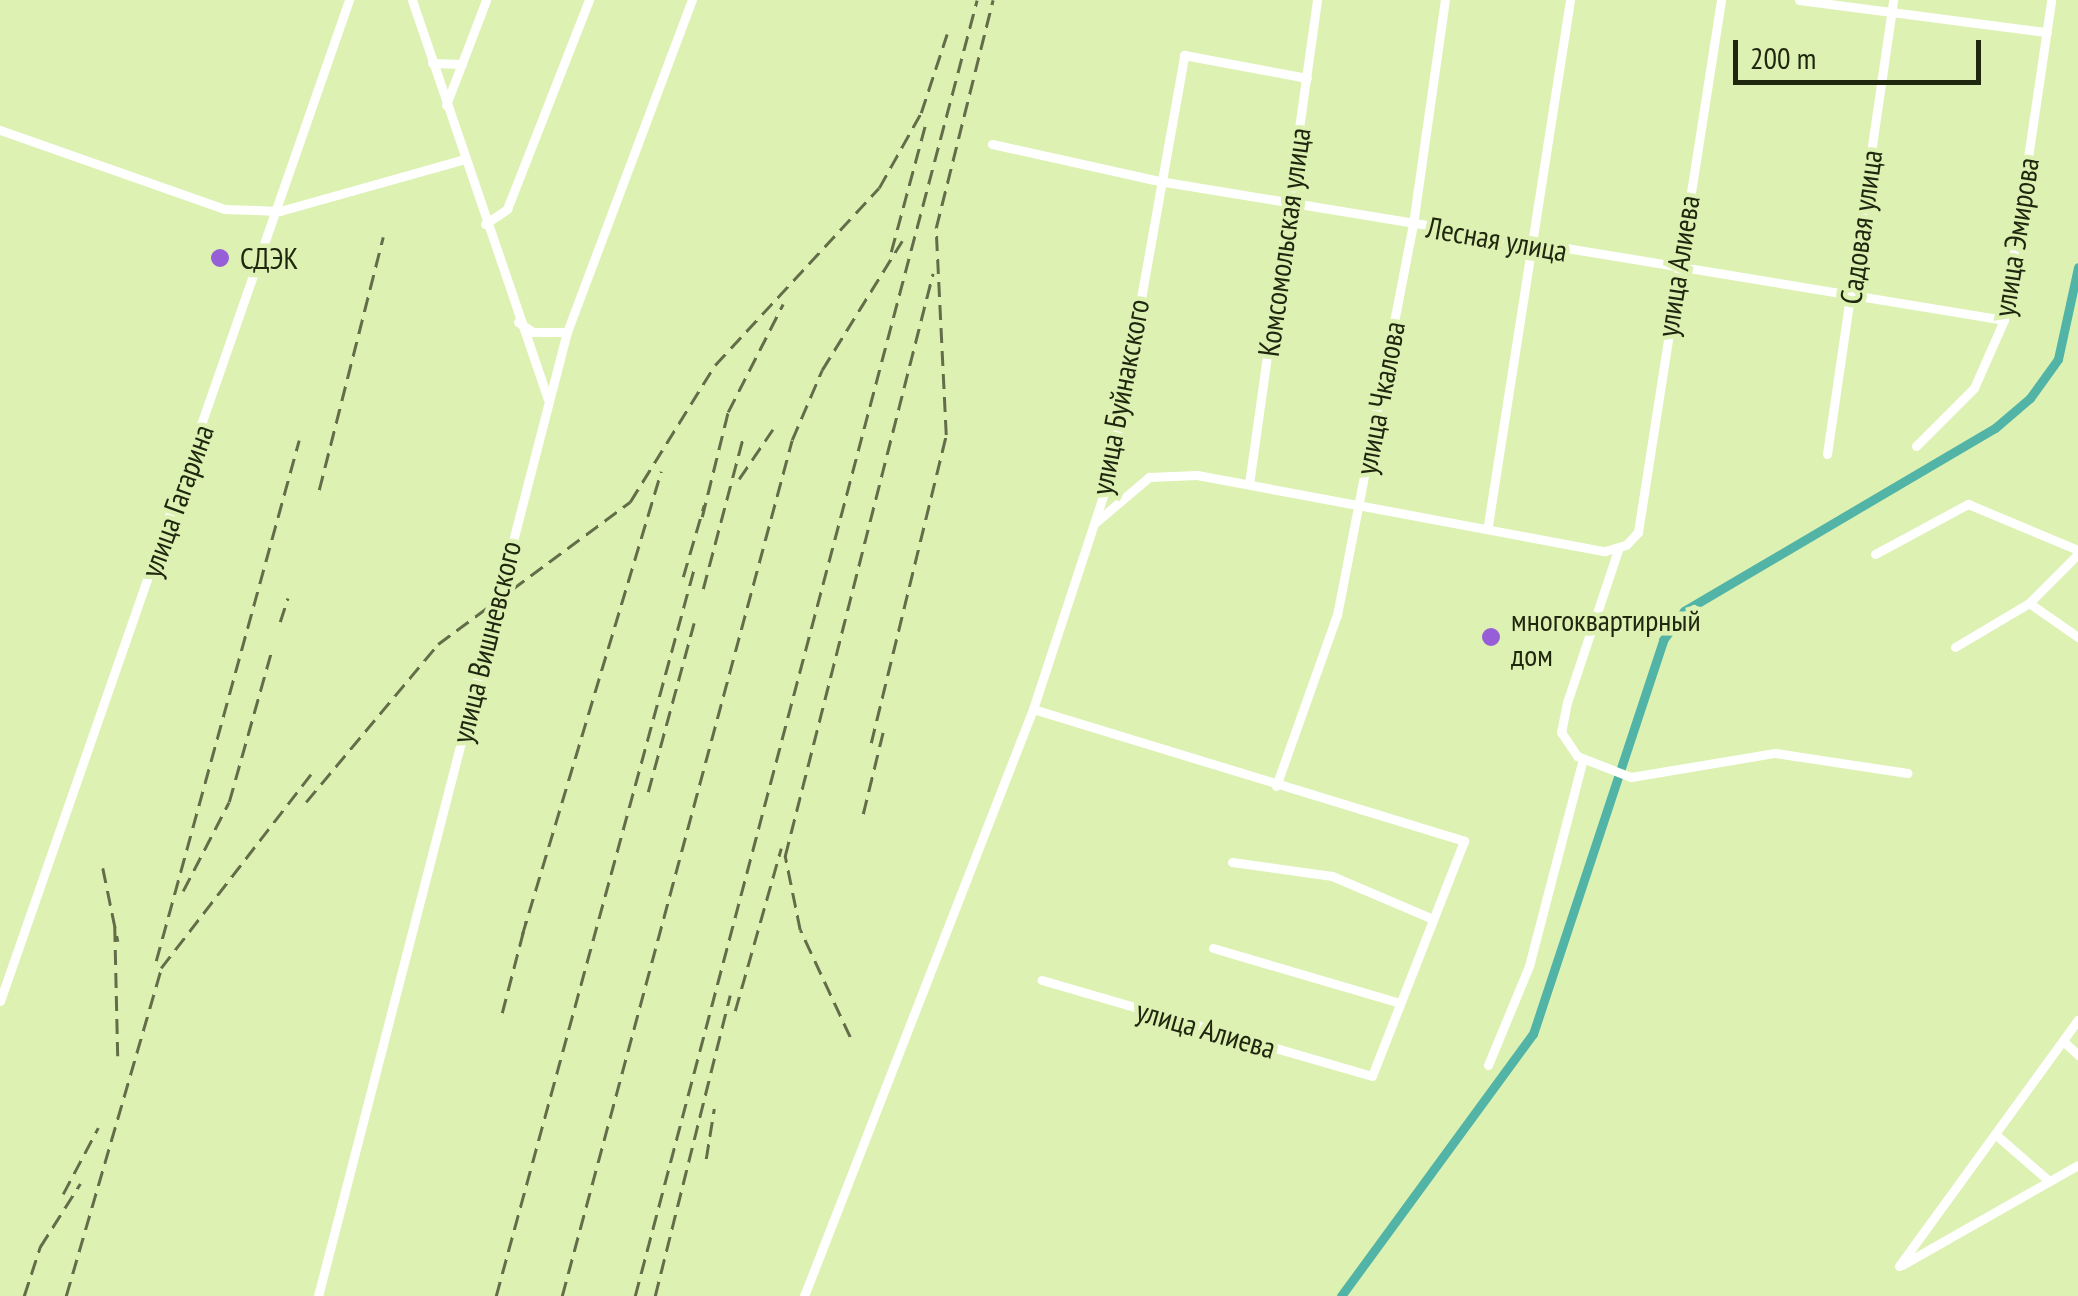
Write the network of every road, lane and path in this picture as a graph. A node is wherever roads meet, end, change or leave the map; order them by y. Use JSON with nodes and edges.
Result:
{"nodes":[{"id":1,"x":349,"y":0,"type":"edge"},
{"id":2,"x":412,"y":0,"type":"edge"},
{"id":3,"x":486,"y":0,"type":"edge"},
{"id":4,"x":589,"y":0,"type":"edge"},
{"id":5,"x":692,"y":0,"type":"edge"},
{"id":6,"x":1318,"y":0,"type":"edge"},
{"id":7,"x":1445,"y":0,"type":"edge"},
{"id":8,"x":1570,"y":0,"type":"edge"},
{"id":9,"x":1721,"y":0,"type":"edge"},
{"id":10,"x":1800,"y":0,"type":"edge"},
{"id":11,"x":1893,"y":0,"type":"edge"},
{"id":12,"x":2052,"y":0,"type":"edge"},
{"id":13,"x":1891,"y":12,"type":"junction"},
{"id":14,"x":2046,"y":32,"type":"junction"},
{"id":15,"x":432,"y":63,"type":"junction"},
{"id":16,"x":462,"y":64,"type":"junction"},
{"id":17,"x":1307,"y":78,"type":"junction"},
{"id":18,"x":446,"y":106,"type":"junction"},
{"id":19,"x":0,"y":130,"type":"edge"},
{"id":20,"x":992,"y":144,"type":"dead end"},
{"id":21,"x":461,"y":160,"type":"junction"},
{"id":22,"x":1159,"y":181,"type":"junction"},
{"id":23,"x":1290,"y":202,"type":"junction"},
{"id":24,"x":280,"y":211,"type":"junction"},
{"id":25,"x":485,"y":224,"type":"junction"},
{"id":26,"x":1413,"y":224,"type":"junction"},
{"id":27,"x":1534,"y":245,"type":"junction"},
{"id":28,"x":1677,"y":269,"type":"junction"},
{"id":29,"x":1852,"y":296,"type":"junction"},
{"id":30,"x":514,"y":318,"type":"junction"},
{"id":31,"x":2004,"y":320,"type":"junction"},
{"id":32,"x":566,"y":332,"type":"junction"},
{"id":33,"x":548,"y":400,"type":"junction"},
{"id":34,"x":1916,"y":446,"type":"dead end"},
{"id":35,"x":1827,"y":454,"type":"dead end"},
{"id":36,"x":1249,"y":484,"type":"junction"},
{"id":37,"x":1360,"y":501,"type":"junction"},
{"id":38,"x":1094,"y":525,"type":"junction"},
{"id":39,"x":1488,"y":525,"type":"junction"},
{"id":40,"x":1618,"y":550,"type":"junction"},
{"id":41,"x":2078,"y":552,"type":"edge"},
{"id":42,"x":1875,"y":554,"type":"dead end"},
{"id":43,"x":2028,"y":603,"type":"junction"},
{"id":44,"x":2078,"y":637,"type":"edge"},
{"id":45,"x":1956,"y":647,"type":"dead end"},
{"id":46,"x":1033,"y":710,"type":"junction"},
{"id":47,"x":1583,"y":759,"type":"junction"},
{"id":48,"x":1908,"y":772,"type":"dead end"},
{"id":49,"x":1276,"y":786,"type":"junction"},
{"id":50,"x":1232,"y":862,"type":"dead end"},
{"id":51,"x":1434,"y":919,"type":"junction"},
{"id":52,"x":1213,"y":948,"type":"dead end"},
{"id":53,"x":1042,"y":980,"type":"dead end"},
{"id":54,"x":1,"y":996,"type":"edge"},
{"id":55,"x":1400,"y":1003,"type":"junction"},
{"id":56,"x":2078,"y":1020,"type":"edge"},
{"id":57,"x":2063,"y":1041,"type":"junction"},
{"id":58,"x":2078,"y":1055,"type":"edge"},
{"id":59,"x":1488,"y":1065,"type":"dead end"},
{"id":60,"x":1995,"y":1134,"type":"junction"},
{"id":61,"x":2078,"y":1166,"type":"edge"},
{"id":62,"x":2049,"y":1181,"type":"junction"},
{"id":63,"x":318,"y":1296,"type":"edge"},
{"id":64,"x":804,"y":1296,"type":"edge"}],
"edges":[{"from":1,"to":24,"type":"street","name":"улица Гагарина"},
{"from":2,"to":15,"type":"street"},
{"from":3,"to":16,"type":"street"},
{"from":4,"to":25,"type":"street"},
{"from":5,"to":32,"type":"street","name":"улица Вишневского"},
{"from":6,"to":17,"type":"street","name":"Комсомольская улица"},
{"from":7,"to":26,"type":"street","name":"улица Чкалова"},
{"from":8,"to":27,"type":"street"},
{"from":9,"to":28,"type":"street","name":"улица Алиева"},
{"from":10,"to":13,"type":"street"},
{"from":11,"to":13,"type":"street","name":"Садовая улица"},
{"from":12,"to":14,"type":"street","name":"улица Эмирова"},
{"from":13,"to":14,"type":"street"},
{"from":13,"to":29,"type":"street","name":"Садовая улица"},
{"from":14,"to":31,"type":"street","name":"улица Эмирова"},
{"from":15,"to":16,"type":"street"},
{"from":15,"to":18,"type":"street"},
{"from":16,"to":18,"type":"street"},
{"from":17,"to":22,"type":"street","name":"улица Буйнакского"},
{"from":17,"to":23,"type":"street","name":"Комсомольская улица"},
{"from":18,"to":21,"type":"street"},
{"from":19,"to":24,"type":"street"},
{"from":20,"to":22,"type":"street","name":"Лесная улица"},
{"from":21,"to":24,"type":"street"},
{"from":21,"to":25,"type":"street"},
{"from":22,"to":23,"type":"street","name":"Лесная улица"},
{"from":22,"to":38,"type":"street","name":"улица Буйнакского"},
{"from":23,"to":26,"type":"street","name":"Лесная улица"},
{"from":23,"to":36,"type":"street","name":"Комсомольская улица"},
{"from":24,"to":54,"type":"street","name":"улица Гагарина"},
{"from":25,"to":30,"type":"street"},
{"from":26,"to":27,"type":"street","name":"Лесная улица"},
{"from":26,"to":37,"type":"street","name":"улица Чкалова"},
{"from":27,"to":28,"type":"street","name":"Лесная улица"},
{"from":27,"to":39,"type":"street"},
{"from":28,"to":29,"type":"street","name":"Лесная улица"},
{"from":28,"to":40,"type":"street","name":"улица Алиева"},
{"from":29,"to":31,"type":"street","name":"Лесная улица"},
{"from":29,"to":35,"type":"street","name":"Садовая улица"},
{"from":30,"to":32,"type":"street"},
{"from":30,"to":33,"type":"street"},
{"from":31,"to":34,"type":"street","name":"улица Эмирова"},
{"from":32,"to":33,"type":"street","name":"улица Вишневского"},
{"from":33,"to":63,"type":"street","name":"улица Вишневского"},
{"from":36,"to":37,"type":"street"},
{"from":36,"to":38,"type":"street"},
{"from":37,"to":39,"type":"street"},
{"from":37,"to":49,"type":"street","name":"улица Чкалова"},
{"from":38,"to":46,"type":"street","name":"улица Буйнакского"},
{"from":39,"to":40,"type":"street"},
{"from":40,"to":47,"type":"street"},
{"from":41,"to":42,"type":"street"},
{"from":41,"to":43,"type":"street"},
{"from":43,"to":44,"type":"street"},
{"from":43,"to":45,"type":"street"},
{"from":46,"to":49,"type":"street"},
{"from":46,"to":64,"type":"street","name":"улица Буйнакского"},
{"from":47,"to":48,"type":"street"},
{"from":47,"to":59,"type":"street"},
{"from":49,"to":51,"type":"street"},
{"from":50,"to":51,"type":"street"},
{"from":51,"to":55,"type":"street"},
{"from":52,"to":55,"type":"street"},
{"from":53,"to":55,"type":"street","name":"улица Алиева"},
{"from":56,"to":57,"type":"street"},
{"from":57,"to":58,"type":"street"},
{"from":57,"to":60,"type":"street"},
{"from":60,"to":62,"type":"street"},
{"from":60,"to":62,"type":"street"},
{"from":61,"to":62,"type":"street"}]}
